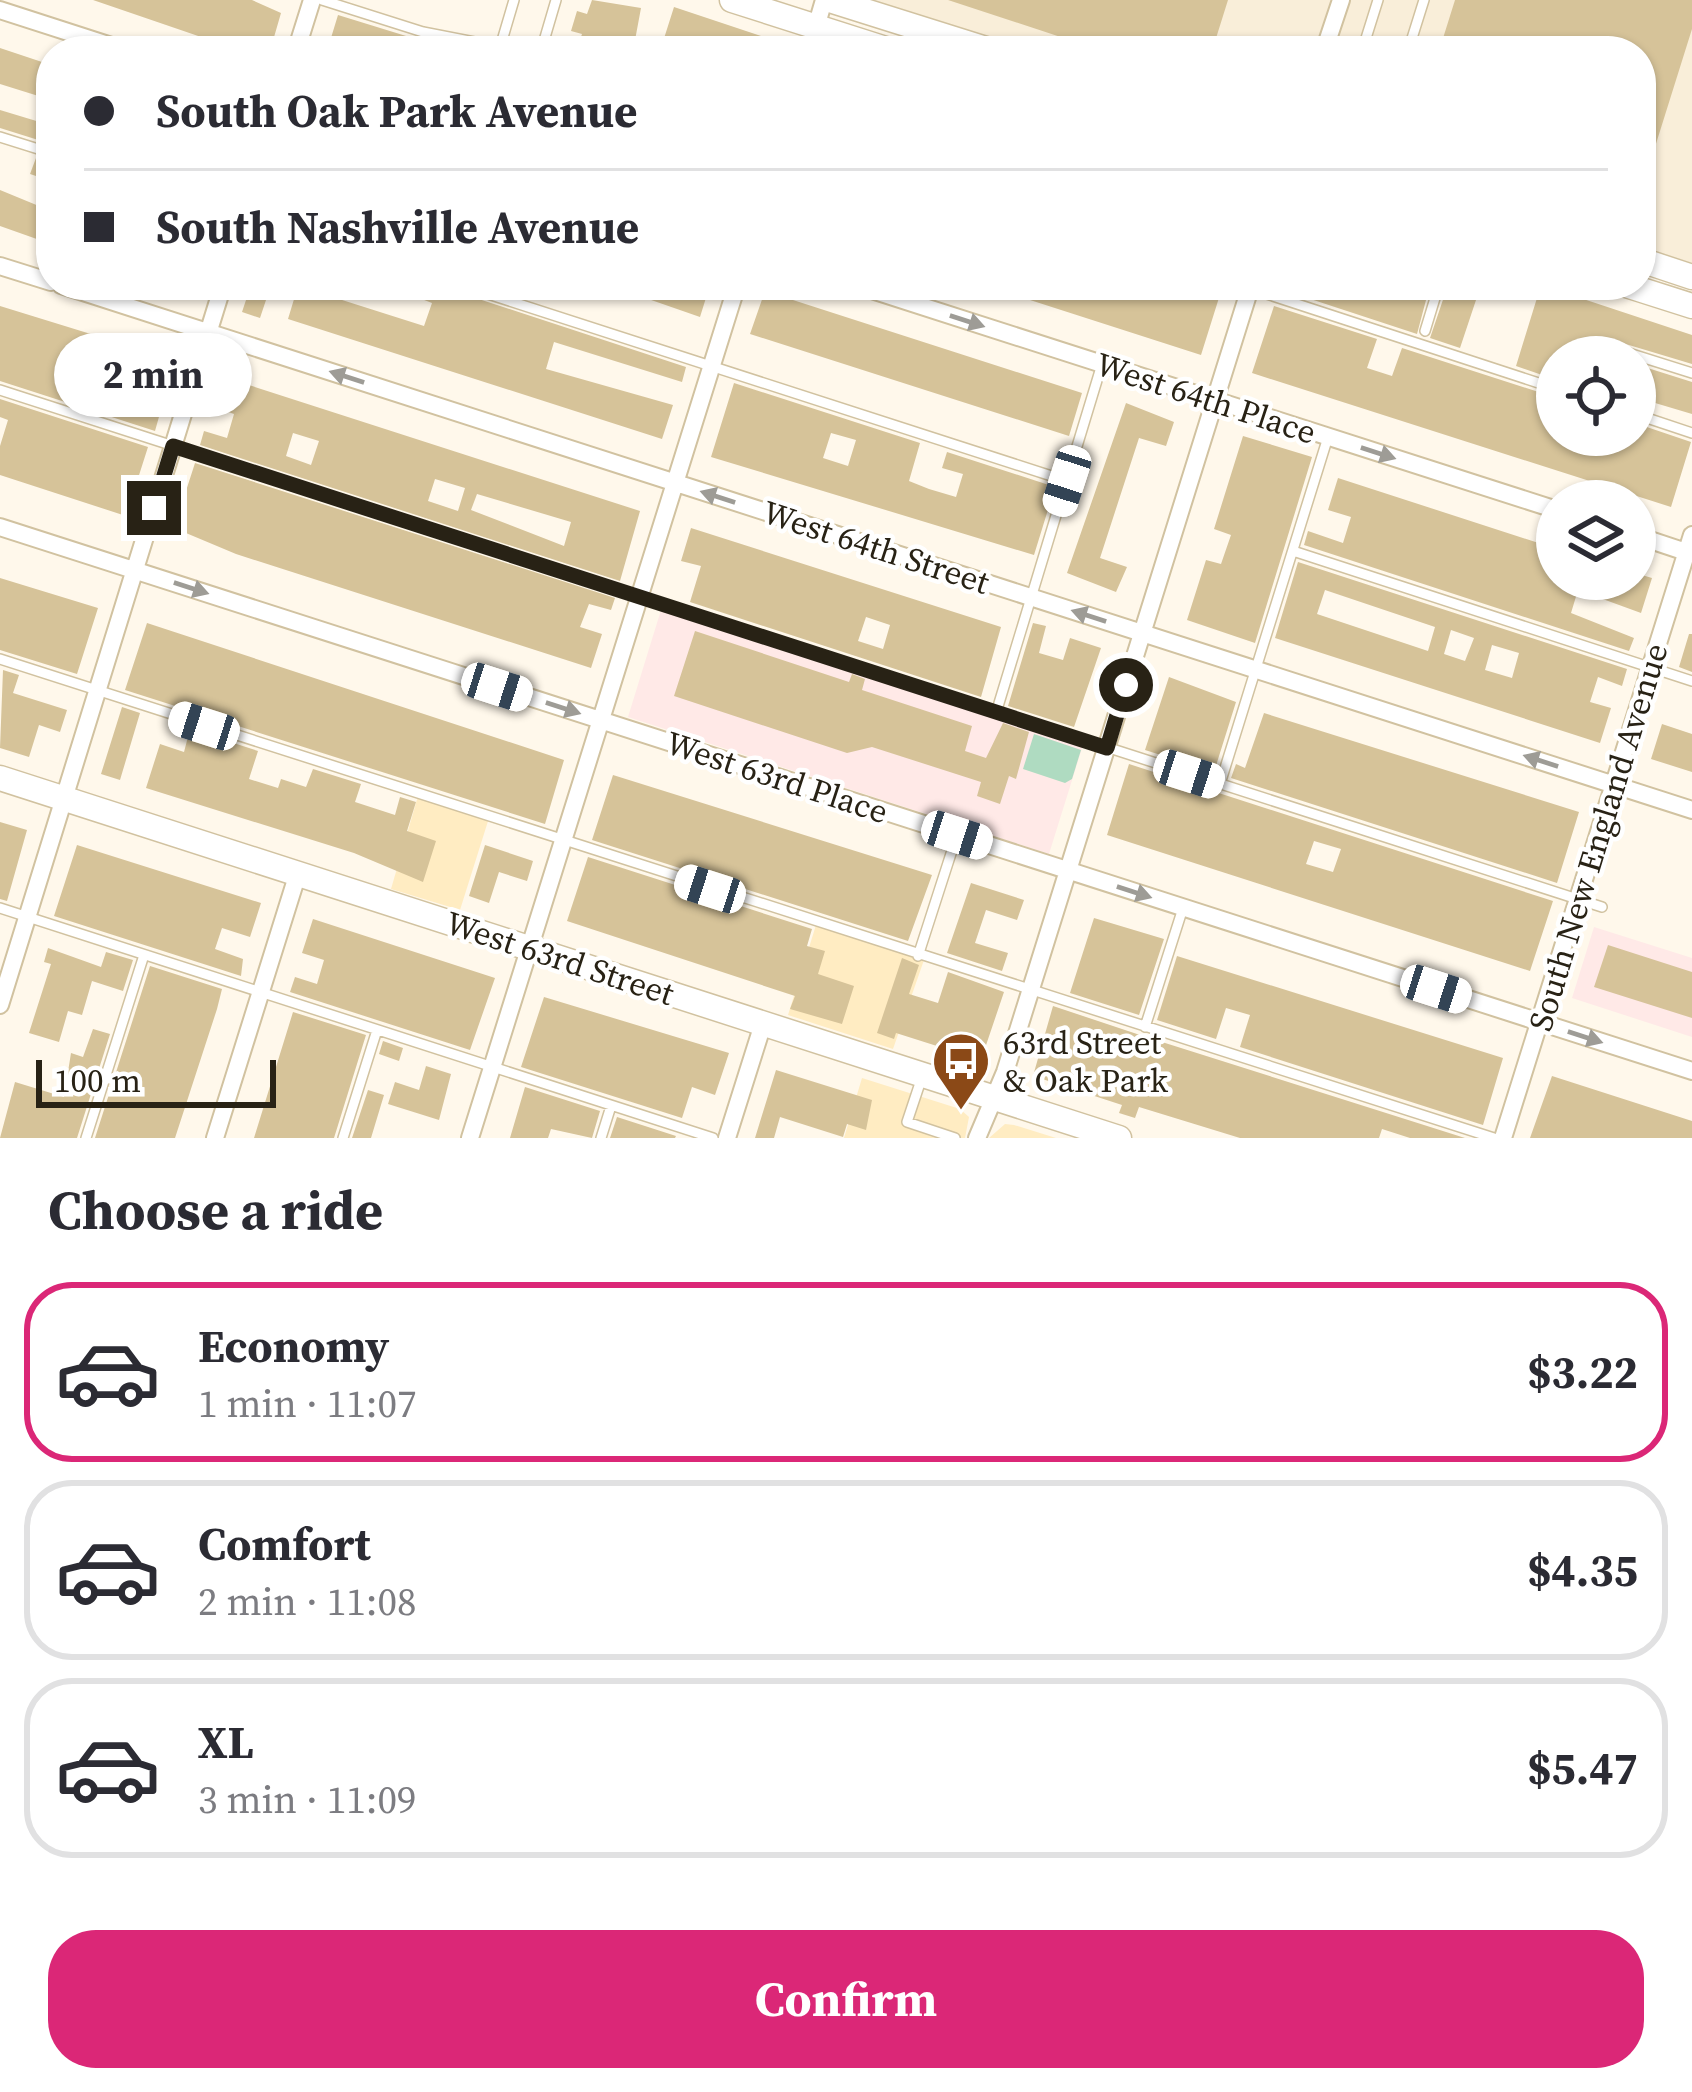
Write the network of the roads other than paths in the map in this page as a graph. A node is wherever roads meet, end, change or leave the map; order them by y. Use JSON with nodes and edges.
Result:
{"nodes":[{"id":1,"x":312,"y":0,"type":"edge"},
{"id":2,"x":322,"y":0,"type":"edge"},
{"id":3,"x":514,"y":0,"type":"edge"},
{"id":4,"x":556,"y":0,"type":"edge"},
{"id":5,"x":732,"y":0,"type":"edge"},
{"id":6,"x":827,"y":0,"type":"edge"},
{"id":7,"x":1340,"y":0,"type":"edge"},
{"id":8,"x":1378,"y":0,"type":"edge"},
{"id":9,"x":1424,"y":0,"type":"edge"},
{"id":10,"x":0,"y":10,"type":"edge"},
{"id":11,"x":81,"y":36,"type":"edge"},
{"id":12,"x":301,"y":36,"type":"edge"},
{"id":13,"x":449,"y":36,"type":"edge"},
{"id":14,"x":503,"y":36,"type":"edge"},
{"id":15,"x":546,"y":36,"type":"edge"},
{"id":16,"x":807,"y":36,"type":"edge"},
{"id":17,"x":814,"y":36,"type":"edge"},
{"id":18,"x":943,"y":36,"type":"edge"},
{"id":19,"x":1329,"y":36,"type":"edge"},
{"id":20,"x":1367,"y":36,"type":"edge"},
{"id":21,"x":1413,"y":36,"type":"edge"},
{"id":22,"x":0,"y":137,"type":"edge"},
{"id":23,"x":36,"y":148,"type":"edge"},
{"id":24,"x":1656,"y":265,"type":"edge"},
{"id":25,"x":0,"y":266,"type":"edge"},
{"id":26,"x":36,"y":277,"type":"edge"},
{"id":27,"x":1692,"y":277,"type":"edge"},
{"id":28,"x":1656,"y":295,"type":"edge"},
{"id":29,"x":107,"y":300,"type":"edge"},
{"id":30,"x":219,"y":300,"type":"edge"},
{"id":31,"x":507,"y":300,"type":"edge"},
{"id":32,"x":732,"y":300,"type":"edge"},
{"id":33,"x":903,"y":300,"type":"edge"},
{"id":34,"x":1242,"y":300,"type":"edge"},
{"id":35,"x":1288,"y":300,"type":"edge"},
{"id":36,"x":1434,"y":300,"type":"edge"},
{"id":37,"x":1692,"y":306,"type":"edge"},
{"id":38,"x":1425,"y":331,"type":"dead end"},
{"id":39,"x":208,"y":333,"type":"junction"},
{"id":40,"x":1656,"y":362,"type":"edge"},
{"id":41,"x":1102,"y":364,"type":"junction"},
{"id":42,"x":712,"y":366,"type":"junction"},
{"id":43,"x":1692,"y":373,"type":"edge"},
{"id":44,"x":1536,"y":382,"type":"edge"},
{"id":45,"x":0,"y":389,"type":"edge"},
{"id":46,"x":1216,"y":400,"type":"junction"},
{"id":47,"x":1656,"y":421,"type":"edge"},
{"id":48,"x":1692,"y":433,"type":"edge"},
{"id":49,"x":1328,"y":437,"type":"junction"},
{"id":50,"x":173,"y":446,"type":"junction"},
{"id":51,"x":1067,"y":481,"type":"junction"},
{"id":52,"x":675,"y":483,"type":"junction"},
{"id":53,"x":1536,"y":503,"type":"edge"},
{"id":54,"x":0,"y":527,"type":"edge"},
{"id":55,"x":1656,"y":540,"type":"edge"},
{"id":56,"x":1690,"y":547,"type":"edge"},
{"id":57,"x":1293,"y":551,"type":"junction"},
{"id":58,"x":135,"y":570,"type":"junction"},
{"id":59,"x":639,"y":596,"type":"junction"},
{"id":60,"x":1030,"y":597,"type":"junction"},
{"id":61,"x":1143,"y":633,"type":"junction"},
{"id":62,"x":0,"y":659,"type":"edge"},
{"id":63,"x":1651,"y":668,"type":"junction"},
{"id":64,"x":1256,"y":670,"type":"junction"},
{"id":65,"x":1692,"y":681,"type":"edge"},
{"id":66,"x":98,"y":691,"type":"junction"},
{"id":67,"x":996,"y":713,"type":"junction"},
{"id":68,"x":601,"y":720,"type":"junction"},
{"id":69,"x":1107,"y":748,"type":"junction"},
{"id":70,"x":0,"y":778,"type":"edge"},
{"id":71,"x":1220,"y":784,"type":"junction"},
{"id":72,"x":1614,"y":785,"type":"junction"},
{"id":73,"x":64,"y":798,"type":"junction"},
{"id":74,"x":1692,"y":810,"type":"edge"},
{"id":75,"x":957,"y":835,"type":"junction"},
{"id":76,"x":563,"y":842,"type":"junction"},
{"id":77,"x":1068,"y":870,"type":"junction"},
{"id":78,"x":298,"y":873,"type":"junction"},
{"id":79,"x":1578,"y":900,"type":"junction"},
{"id":80,"x":1602,"y":907,"type":"dead end"},
{"id":81,"x":0,"y":908,"type":"edge"},
{"id":82,"x":1184,"y":908,"type":"junction"},
{"id":83,"x":27,"y":916,"type":"junction"},
{"id":84,"x":530,"y":948,"type":"junction"},
{"id":85,"x":144,"y":955,"type":"junction"},
{"id":86,"x":919,"y":956,"type":"junction"},
{"id":87,"x":1030,"y":991,"type":"junction"},
{"id":88,"x":260,"y":992,"type":"junction"},
{"id":89,"x":0,"y":1005,"type":"edge"},
{"id":90,"x":1540,"y":1022,"type":"junction"},
{"id":91,"x":763,"y":1024,"type":"junction"},
{"id":92,"x":1145,"y":1027,"type":"junction"},
{"id":93,"x":376,"y":1030,"type":"junction"},
{"id":94,"x":492,"y":1067,"type":"junction"},
{"id":95,"x":1692,"y":1071,"type":"edge"},
{"id":96,"x":922,"y":1076,"type":"junction"},
{"id":97,"x":992,"y":1099,"type":"junction"},
{"id":98,"x":611,"y":1106,"type":"junction"},
{"id":99,"x":951,"y":1137,"type":"edge"},
{"id":100,"x":86,"y":1138,"type":"edge"},
{"id":101,"x":214,"y":1138,"type":"edge"},
{"id":102,"x":343,"y":1138,"type":"edge"},
{"id":103,"x":470,"y":1138,"type":"edge"},
{"id":104,"x":601,"y":1138,"type":"edge"},
{"id":105,"x":713,"y":1138,"type":"edge"},
{"id":106,"x":728,"y":1138,"type":"edge"},
{"id":107,"x":976,"y":1138,"type":"edge"},
{"id":108,"x":1119,"y":1138,"type":"edge"},
{"id":109,"x":1494,"y":1138,"type":"edge"},
{"id":110,"x":1503,"y":1138,"type":"edge"}],
"edges":[{"from":1,"to":12,"type":"street"},
{"from":2,"to":13,"type":"lane"},
{"from":3,"to":14,"type":"lane"},
{"from":4,"to":15,"type":"lane"},
{"from":5,"to":16,"type":"main road"},
{"from":6,"to":17,"type":"street"},
{"from":6,"to":18,"type":"main road"},
{"from":7,"to":19,"type":"street"},
{"from":8,"to":20,"type":"lane"},
{"from":9,"to":21,"type":"lane"},
{"from":10,"to":11,"type":"street"},
{"from":22,"to":23,"type":"lane"},
{"from":24,"to":27,"type":"main road"},
{"from":25,"to":26,"type":"street"},
{"from":28,"to":37,"type":"main road"},
{"from":29,"to":39,"type":"street","name":"West 64th Street"},
{"from":30,"to":39,"type":"street"},
{"from":31,"to":42,"type":"lane"},
{"from":32,"to":42,"type":"street"},
{"from":33,"to":41,"type":"street","name":"West 64th Place","one_way":true},
{"from":34,"to":46,"type":"street"},
{"from":35,"to":44,"type":"lane"},
{"from":36,"to":38,"type":"lane"},
{"from":39,"to":50,"type":"street"},
{"from":52,"to":39,"type":"street","name":"West 64th Street","one_way":true},
{"from":40,"to":43,"type":"lane"},
{"from":41,"to":46,"type":"street","name":"West 64th Place"},
{"from":41,"to":51,"type":"lane"},
{"from":42,"to":51,"type":"lane"},
{"from":42,"to":52,"type":"street"},
{"from":45,"to":50,"type":"lane"},
{"from":46,"to":49,"type":"street","name":"West 64th Place"},
{"from":46,"to":61,"type":"street"},
{"from":47,"to":48,"type":"lane"},
{"from":49,"to":53,"type":"street","name":"West 64th Place","one_way":true},
{"from":49,"to":57,"type":"lane"},
{"from":50,"to":58,"type":"street"},
{"from":50,"to":59,"type":"lane"},
{"from":51,"to":60,"type":"lane"},
{"from":52,"to":59,"type":"street"},
{"from":60,"to":52,"type":"street","name":"West 64th Street","one_way":true},
{"from":54,"to":58,"type":"street","name":"West 63rd Place"},
{"from":55,"to":56,"type":"street"},
{"from":56,"to":63,"type":"street","name":"South New England Avenue"},
{"from":57,"to":63,"type":"lane"},
{"from":57,"to":64,"type":"lane"},
{"from":58,"to":66,"type":"street"},
{"from":58,"to":68,"type":"street","name":"West 63rd Place","one_way":true},
{"from":59,"to":67,"type":"lane"},
{"from":59,"to":68,"type":"street"},
{"from":61,"to":60,"type":"street","name":"West 64th Street","one_way":true},
{"from":60,"to":67,"type":"lane"},
{"from":61,"to":64,"type":"street","name":"West 64th Street"},
{"from":61,"to":69,"type":"street"},
{"from":62,"to":66,"type":"lane"},
{"from":63,"to":65,"type":"lane"},
{"from":63,"to":72,"type":"street","name":"South New England Avenue"},
{"from":64,"to":71,"type":"lane"},
{"from":72,"to":64,"type":"street","name":"West 64th Street","one_way":true},
{"from":66,"to":73,"type":"street"},
{"from":66,"to":76,"type":"lane"},
{"from":67,"to":69,"type":"lane"},
{"from":68,"to":75,"type":"street","name":"West 63rd Place"},
{"from":68,"to":76,"type":"street"},
{"from":69,"to":71,"type":"lane"},
{"from":69,"to":77,"type":"street"},
{"from":70,"to":73,"type":"main road","name":"West 63rd Street"},
{"from":71,"to":79,"type":"lane"},
{"from":72,"to":74,"type":"street","name":"West 64th Street"},
{"from":72,"to":79,"type":"street","name":"South New England Avenue"},
{"from":73,"to":78,"type":"main road","name":"West 63rd Street"},
{"from":73,"to":83,"type":"street"},
{"from":75,"to":77,"type":"street","name":"West 63rd Place"},
{"from":75,"to":86,"type":"lane"},
{"from":76,"to":84,"type":"street"},
{"from":76,"to":86,"type":"lane"},
{"from":77,"to":82,"type":"street","name":"West 63rd Place","one_way":true},
{"from":77,"to":87,"type":"street"},
{"from":78,"to":84,"type":"main road","name":"West 63rd Street"},
{"from":78,"to":88,"type":"street"},
{"from":79,"to":80,"type":"lane"},
{"from":79,"to":90,"type":"street","name":"South New England Avenue"},
{"from":81,"to":83,"type":"lane"},
{"from":82,"to":90,"type":"street","name":"West 63rd Place"},
{"from":82,"to":92,"type":"lane"},
{"from":83,"to":85,"type":"lane"},
{"from":83,"to":89,"type":"street"},
{"from":84,"to":91,"type":"main road","name":"West 63rd Street"},
{"from":84,"to":94,"type":"street"},
{"from":85,"to":88,"type":"lane"},
{"from":85,"to":100,"type":"lane"},
{"from":86,"to":87,"type":"lane"},
{"from":87,"to":92,"type":"lane"},
{"from":87,"to":97,"type":"street"},
{"from":88,"to":93,"type":"lane"},
{"from":88,"to":101,"type":"street"},
{"from":90,"to":95,"type":"street","name":"West 63rd Place","one_way":true},
{"from":90,"to":110,"type":"street","name":"South New England Avenue"},
{"from":91,"to":96,"type":"main road","name":"West 63rd Street"},
{"from":91,"to":106,"type":"street"},
{"from":92,"to":109,"type":"lane"},
{"from":93,"to":94,"type":"lane"},
{"from":93,"to":102,"type":"lane"},
{"from":94,"to":98,"type":"lane"},
{"from":94,"to":103,"type":"street"},
{"from":96,"to":97,"type":"main road","name":"West 63rd Street"},
{"from":96,"to":99,"type":"lane"},
{"from":97,"to":107,"type":"street"},
{"from":97,"to":108,"type":"main road","name":"West 63rd Street"},
{"from":98,"to":104,"type":"lane"},
{"from":98,"to":105,"type":"lane"}]}
